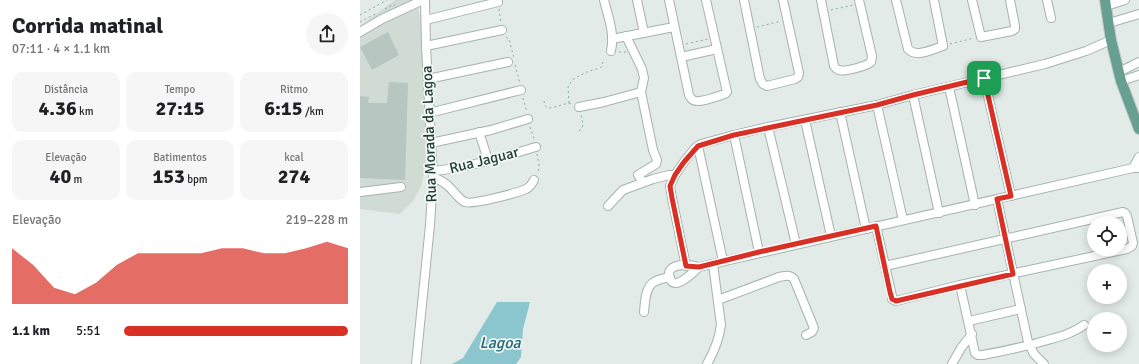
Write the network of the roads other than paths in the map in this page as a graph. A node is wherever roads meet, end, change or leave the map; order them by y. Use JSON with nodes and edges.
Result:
{"nodes":[{"id":1,"x":424,"y":0,"type":"edge"},
{"id":2,"x":604,"y":0,"type":"edge"},
{"id":3,"x":637,"y":0,"type":"edge"},
{"id":4,"x":669,"y":0,"type":"edge"},
{"id":5,"x":706,"y":0,"type":"edge"},
{"id":6,"x":744,"y":0,"type":"edge"},
{"id":7,"x":783,"y":0,"type":"edge"},
{"id":8,"x":821,"y":0,"type":"edge"},
{"id":9,"x":896,"y":0,"type":"edge"},
{"id":10,"x":934,"y":0,"type":"edge"},
{"id":11,"x":972,"y":0,"type":"edge"},
{"id":12,"x":1010,"y":0,"type":"edge"},
{"id":13,"x":1047,"y":0,"type":"edge"},
{"id":14,"x":1125,"y":0,"type":"edge"},
{"id":15,"x":498,"y":2,"type":"road end"},
{"id":16,"x":859,"y":2,"type":"edge"},
{"id":17,"x":1105,"y":3,"type":"edge"},
{"id":18,"x":1139,"y":14,"type":"edge"},
{"id":19,"x":1051,"y":18,"type":"dead end"},
{"id":20,"x":426,"y":20,"type":"junction"},
{"id":21,"x":1109,"y":23,"type":"junction"},
{"id":22,"x":674,"y":27,"type":"junction"},
{"id":23,"x":502,"y":30,"type":"road end"},
{"id":24,"x":360,"y":32,"type":"edge"},
{"id":25,"x":644,"y":33,"type":"junction"},
{"id":26,"x":626,"y":36,"type":"junction"},
{"id":27,"x":612,"y":39,"type":"junction"},
{"id":28,"x":1111,"y":40,"type":"junction"},
{"id":29,"x":426,"y":46,"type":"junction"},
{"id":30,"x":717,"y":49,"type":"junction"},
{"id":31,"x":611,"y":50,"type":"road end"},
{"id":32,"x":681,"y":57,"type":"junction"},
{"id":33,"x":508,"y":62,"type":"dead end"},
{"id":34,"x":1139,"y":62,"type":"edge"},
{"id":35,"x":1139,"y":75,"type":"edge"},
{"id":36,"x":1120,"y":76,"type":"junction"},
{"id":37,"x":984,"y":78,"type":"junction"},
{"id":38,"x":428,"y":79,"type":"junction"},
{"id":39,"x":949,"y":87,"type":"junction"},
{"id":40,"x":521,"y":90,"type":"road end"},
{"id":41,"x":641,"y":92,"type":"junction"},
{"id":42,"x":913,"y":95,"type":"junction"},
{"id":43,"x":877,"y":105,"type":"junction"},
{"id":44,"x":579,"y":107,"type":"road end"},
{"id":45,"x":429,"y":112,"type":"junction"},
{"id":46,"x":840,"y":112,"type":"junction"},
{"id":47,"x":1136,"y":113,"type":"edge"},
{"id":48,"x":528,"y":119,"type":"road end"},
{"id":49,"x":805,"y":120,"type":"junction"},
{"id":50,"x":768,"y":127,"type":"junction"},
{"id":51,"x":1139,"y":127,"type":"edge"},
{"id":52,"x":479,"y":132,"type":"junction"},
{"id":53,"x":734,"y":135,"type":"junction"},
{"id":54,"x":431,"y":143,"type":"junction"},
{"id":55,"x":698,"y":146,"type":"junction"},
{"id":56,"x":536,"y":147,"type":"road end"},
{"id":57,"x":1139,"y":158,"type":"edge"},
{"id":58,"x":488,"y":160,"type":"junction"},
{"id":59,"x":1136,"y":168,"type":"edge"},
{"id":60,"x":433,"y":174,"type":"junction"},
{"id":61,"x":675,"y":175,"type":"junction"},
{"id":62,"x":534,"y":180,"type":"road end"},
{"id":63,"x":643,"y":182,"type":"junction"},
{"id":64,"x":401,"y":187,"type":"dead end"},
{"id":65,"x":360,"y":192,"type":"edge"},
{"id":66,"x":1011,"y":196,"type":"junction"},
{"id":67,"x":997,"y":199,"type":"junction"},
{"id":68,"x":975,"y":205,"type":"junction"},
{"id":69,"x":608,"y":206,"type":"dead end"},
{"id":70,"x":939,"y":212,"type":"junction"},
{"id":71,"x":903,"y":220,"type":"junction"},
{"id":72,"x":876,"y":226,"type":"junction"},
{"id":73,"x":866,"y":229,"type":"junction"},
{"id":74,"x":831,"y":236,"type":"junction"},
{"id":75,"x":1005,"y":238,"type":"junction"},
{"id":76,"x":796,"y":244,"type":"junction"},
{"id":77,"x":759,"y":252,"type":"junction"},
{"id":78,"x":723,"y":261,"type":"junction"},
{"id":79,"x":713,"y":264,"type":"junction"},
{"id":80,"x":686,"y":266,"type":"junction"},
{"id":81,"x":885,"y":266,"type":"junction"},
{"id":82,"x":699,"y":267,"type":"junction"},
{"id":83,"x":1013,"y":274,"type":"junction"},
{"id":84,"x":670,"y":277,"type":"junction"},
{"id":85,"x":960,"y":285,"type":"junction"},
{"id":86,"x":718,"y":300,"type":"junction"},
{"id":87,"x":1020,"y":310,"type":"junction"},
{"id":88,"x":644,"y":312,"type":"dead end"},
{"id":89,"x":968,"y":321,"type":"junction"},
{"id":90,"x":1084,"y":325,"type":"dead end"},
{"id":91,"x":972,"y":334,"type":"junction"},
{"id":92,"x":806,"y":335,"type":"dead end"},
{"id":93,"x":1029,"y":345,"type":"junction"},
{"id":94,"x":416,"y":364,"type":"edge"},
{"id":95,"x":707,"y":364,"type":"edge"},
{"id":96,"x":952,"y":364,"type":"edge"},
{"id":97,"x":1044,"y":364,"type":"edge"}],
"edges":[{"from":1,"to":20,"type":"street","name":"Rua Morada da Lagoa"},
{"from":1,"to":24,"type":"street"},
{"from":2,"to":27,"type":"street"},
{"from":3,"to":25,"type":"street"},
{"from":4,"to":22,"type":"street"},
{"from":5,"to":30,"type":"street"},
{"from":6,"to":7,"type":"street"},
{"from":8,"to":16,"type":"street"},
{"from":9,"to":10,"type":"street"},
{"from":11,"to":12,"type":"street"},
{"from":13,"to":19,"type":"street"},
{"from":14,"to":17,"type":"street"},
{"from":15,"to":20,"type":"street"},
{"from":17,"to":21,"type":"main road"},
{"from":18,"to":21,"type":"street"},
{"from":20,"to":29,"type":"street","name":"Rua Morada da Lagoa"},
{"from":21,"to":28,"type":"main road"},
{"from":22,"to":25,"type":"street"},
{"from":22,"to":32,"type":"street"},
{"from":23,"to":29,"type":"street"},
{"from":25,"to":26,"type":"street"},
{"from":26,"to":27,"type":"street"},
{"from":26,"to":41,"type":"street"},
{"from":27,"to":31,"type":"street"},
{"from":28,"to":36,"type":"main road"},
{"from":28,"to":37,"type":"street"},
{"from":29,"to":38,"type":"street","name":"Rua Morada da Lagoa"},
{"from":30,"to":32,"type":"street"},
{"from":30,"to":32,"type":"street"},
{"from":33,"to":38,"type":"street"},
{"from":34,"to":36,"type":"street"},
{"from":35,"to":36,"type":"street"},
{"from":36,"to":47,"type":"main road"},
{"from":37,"to":39,"type":"street"},
{"from":37,"to":66,"type":"street"},
{"from":38,"to":45,"type":"street","name":"Rua Morada da Lagoa"},
{"from":39,"to":42,"type":"street"},
{"from":39,"to":68,"type":"street"},
{"from":40,"to":45,"type":"street"},
{"from":41,"to":44,"type":"street"},
{"from":41,"to":63,"type":"street"},
{"from":42,"to":43,"type":"street"},
{"from":42,"to":70,"type":"street"},
{"from":43,"to":46,"type":"street"},
{"from":43,"to":71,"type":"street"},
{"from":45,"to":54,"type":"street","name":"Rua Morada da Lagoa"},
{"from":46,"to":49,"type":"street"},
{"from":46,"to":73,"type":"street"},
{"from":47,"to":51,"type":"main road"},
{"from":48,"to":52,"type":"street"},
{"from":49,"to":50,"type":"street"},
{"from":49,"to":74,"type":"street"},
{"from":50,"to":53,"type":"street"},
{"from":50,"to":76,"type":"street"},
{"from":52,"to":54,"type":"street"},
{"from":52,"to":58,"type":"street"},
{"from":53,"to":55,"type":"street"},
{"from":53,"to":77,"type":"street"},
{"from":54,"to":60,"type":"street","name":"Rua Morada da Lagoa"},
{"from":55,"to":61,"type":"street"},
{"from":55,"to":78,"type":"street"},
{"from":56,"to":58,"type":"street","name":"Rua Jaguar"},
{"from":57,"to":59,"type":"street"},
{"from":58,"to":60,"type":"street","name":"Rua Jaguar"},
{"from":59,"to":66,"type":"street"},
{"from":60,"to":62,"type":"street"},
{"from":60,"to":94,"type":"street","name":"Rua Morada da Lagoa"},
{"from":61,"to":63,"type":"street"},
{"from":61,"to":80,"type":"street"},
{"from":63,"to":69,"type":"street"},
{"from":64,"to":65,"type":"street"},
{"from":66,"to":67,"type":"street"},
{"from":67,"to":68,"type":"street"},
{"from":67,"to":75,"type":"street"},
{"from":68,"to":70,"type":"street"},
{"from":70,"to":71,"type":"street"},
{"from":71,"to":72,"type":"street"},
{"from":72,"to":73,"type":"street"},
{"from":72,"to":81,"type":"street"},
{"from":73,"to":74,"type":"street"},
{"from":74,"to":76,"type":"street"},
{"from":75,"to":81,"type":"street"},
{"from":75,"to":83,"type":"street"},
{"from":75,"to":83,"type":"street"},
{"from":76,"to":77,"type":"street"},
{"from":77,"to":78,"type":"street"},
{"from":78,"to":79,"type":"street"},
{"from":79,"to":82,"type":"street"},
{"from":79,"to":86,"type":"street"},
{"from":80,"to":82,"type":"street"},
{"from":80,"to":84,"type":"street"},
{"from":81,"to":85,"type":"street"},
{"from":82,"to":84,"type":"street"},
{"from":83,"to":85,"type":"street"},
{"from":83,"to":87,"type":"street"},
{"from":84,"to":88,"type":"street"},
{"from":85,"to":89,"type":"street"},
{"from":86,"to":92,"type":"street"},
{"from":86,"to":95,"type":"street"},
{"from":87,"to":89,"type":"street"},
{"from":87,"to":93,"type":"street"},
{"from":89,"to":91,"type":"street"},
{"from":90,"to":93,"type":"street"},
{"from":91,"to":93,"type":"street"},
{"from":91,"to":96,"type":"street"},
{"from":93,"to":97,"type":"street"}]}
